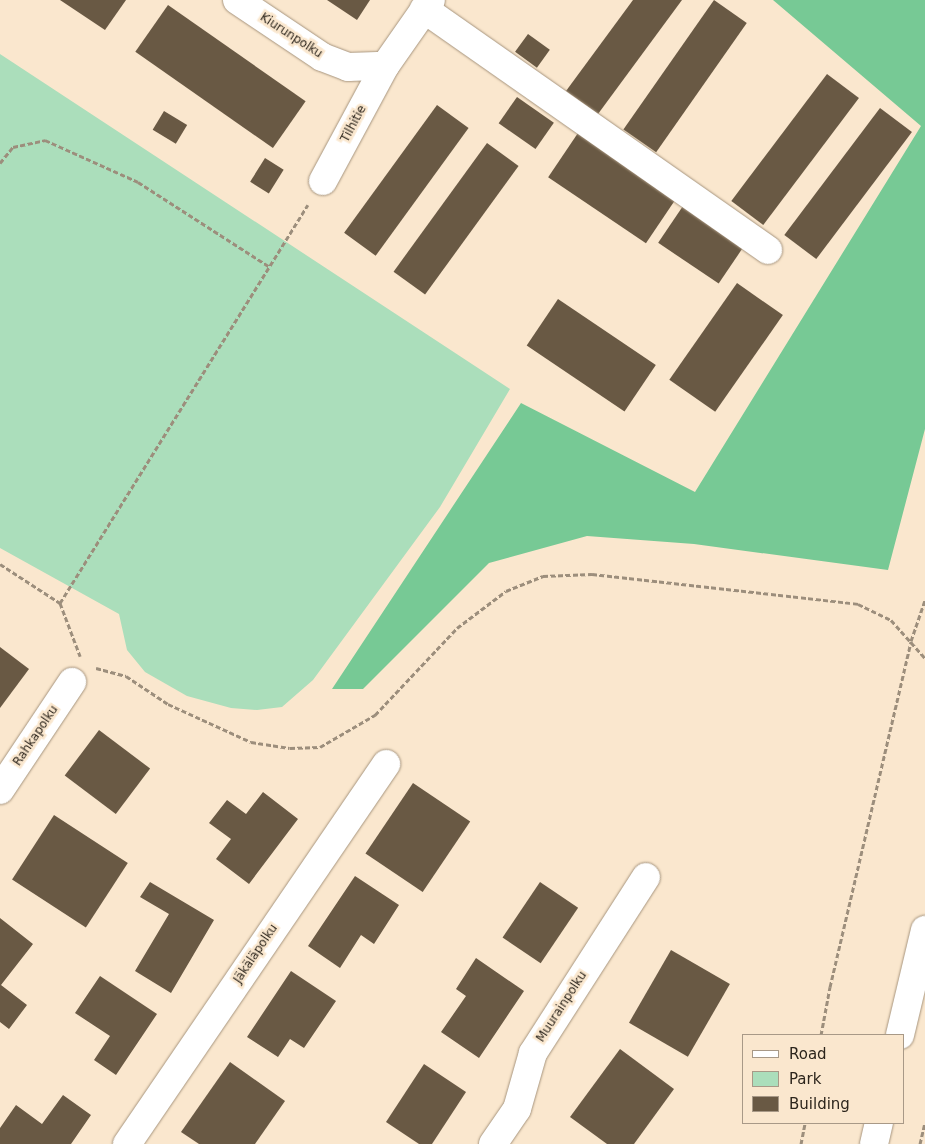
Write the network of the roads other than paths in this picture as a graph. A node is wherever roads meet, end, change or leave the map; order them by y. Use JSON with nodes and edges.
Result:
{"nodes":[{"id":1,"x":237,"y":0,"type":"edge"},
{"id":2,"x":427,"y":5,"type":"edge"},
{"id":3,"x":385,"y":66,"type":"junction"},
{"id":4,"x":323,"y":181,"type":"road end"},
{"id":5,"x":768,"y":250,"type":"dead end"},
{"id":6,"x":78,"y":673,"type":"road end"},
{"id":7,"x":386,"y":764,"type":"dead end"},
{"id":8,"x":0,"y":790,"type":"edge"},
{"id":9,"x":646,"y":877,"type":"dead end"},
{"id":10,"x":925,"y":930,"type":"edge"},
{"id":11,"x":900,"y":1034,"type":"edge"},
{"id":12,"x":879,"y":1124,"type":"edge"},
{"id":13,"x":127,"y":1144,"type":"edge"},
{"id":14,"x":493,"y":1144,"type":"edge"},
{"id":15,"x":874,"y":1144,"type":"edge"}],
"edges":[{"from":1,"to":3,"type":"street","name":"Kiurunpolku"},
{"from":2,"to":3,"type":"street","name":"Tilhitie"},
{"from":2,"to":5,"type":"street"},
{"from":3,"to":4,"type":"street","name":"Tilhitie"},
{"from":6,"to":8,"type":"street","name":"Rahkapolku"},
{"from":7,"to":13,"type":"street","name":"Jäkäläpolku"},
{"from":9,"to":14,"type":"street","name":"Muurainpolku"},
{"from":10,"to":11,"type":"street"},
{"from":12,"to":15,"type":"street"}]}
